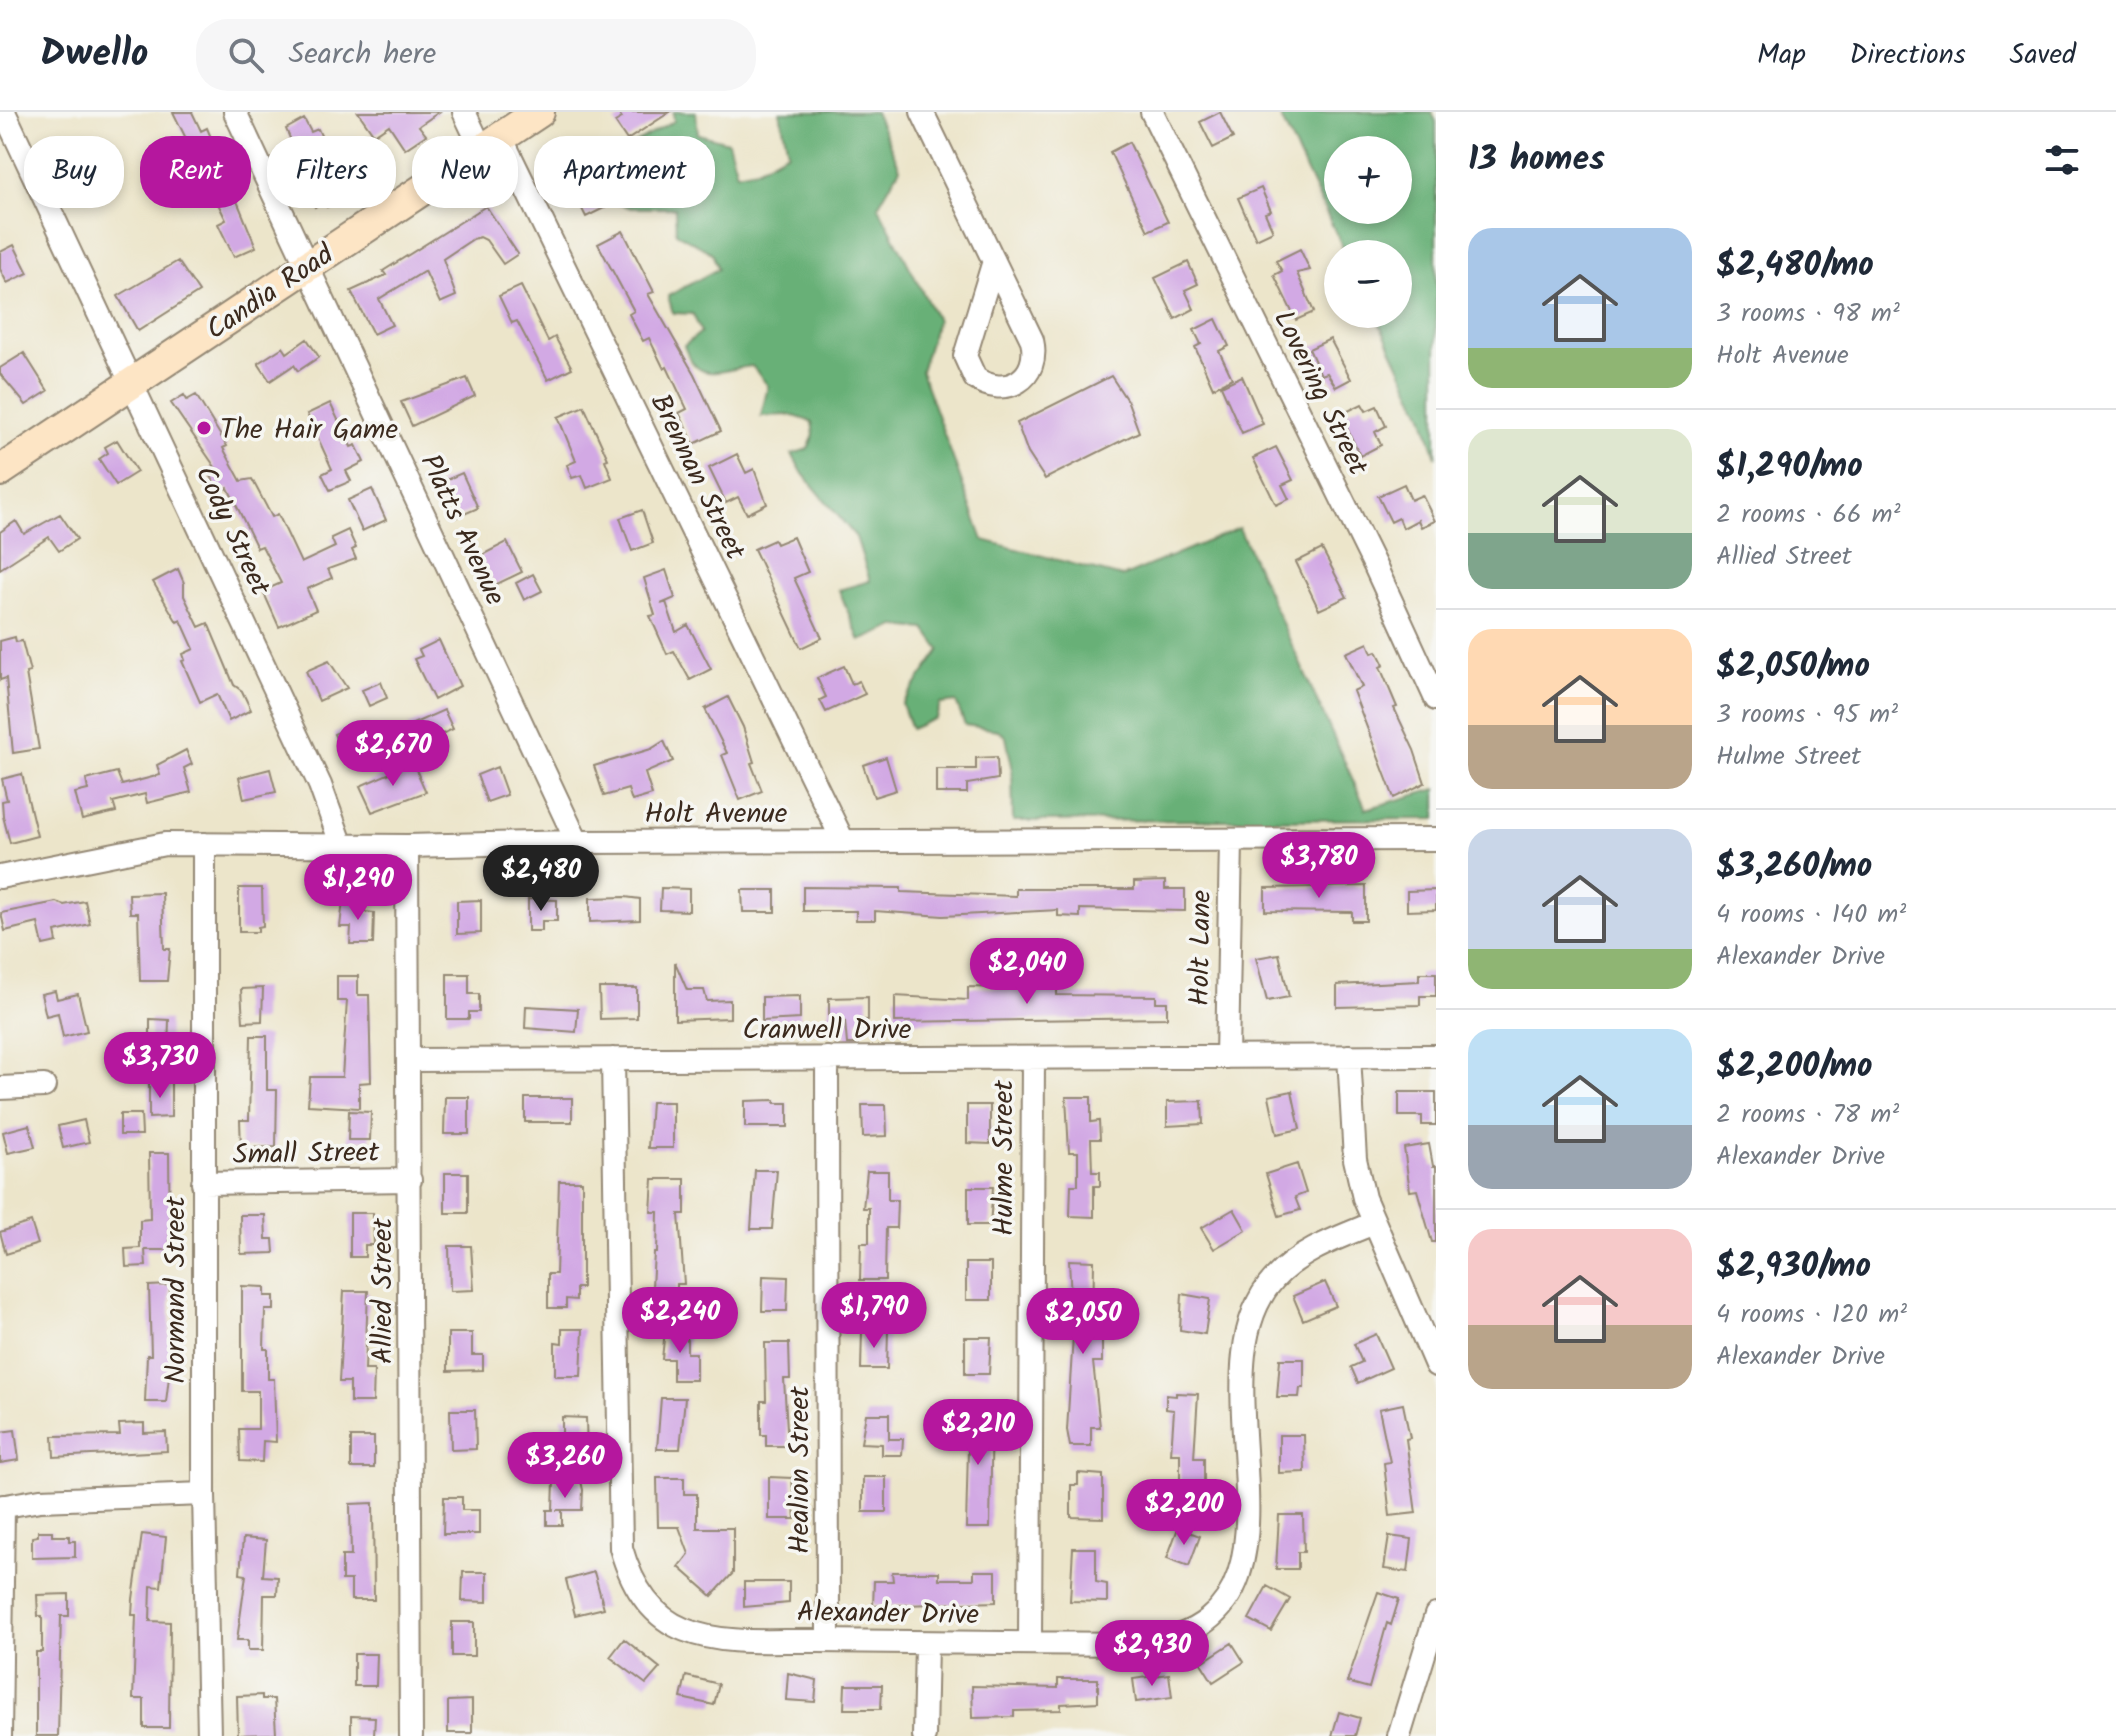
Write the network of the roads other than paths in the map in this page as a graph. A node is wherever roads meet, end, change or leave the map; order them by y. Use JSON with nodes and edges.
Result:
{"nodes":[{"id":1,"x":4,"y":112,"type":"edge"},
{"id":2,"x":235,"y":112,"type":"edge"},
{"id":3,"x":464,"y":112,"type":"edge"},
{"id":4,"x":539,"y":112,"type":"edge"},
{"id":5,"x":922,"y":112,"type":"edge"},
{"id":6,"x":1152,"y":112,"type":"edge"},
{"id":7,"x":486,"y":136,"type":"edge"},
{"id":8,"x":503,"y":136,"type":"edge"},
{"id":9,"x":518,"y":195,"type":"edge"},
{"id":10,"x":412,"y":196,"type":"edge"},
{"id":11,"x":994,"y":261,"type":"junction"},
{"id":12,"x":308,"y":266,"type":"junction"},
{"id":13,"x":132,"y":383,"type":"junction"},
{"id":14,"x":0,"y":471,"type":"edge"},
{"id":15,"x":1436,"y":699,"type":"edge"},
{"id":16,"x":1436,"y":839,"type":"edge"},
{"id":17,"x":843,"y":841,"type":"junction"},
{"id":18,"x":1231,"y":841,"type":"junction"},
{"id":19,"x":577,"y":842,"type":"junction"},
{"id":20,"x":204,"y":844,"type":"junction"},
{"id":21,"x":342,"y":846,"type":"junction"},
{"id":22,"x":407,"y":846,"type":"junction"},
{"id":23,"x":0,"y":877,"type":"edge"},
{"id":24,"x":1349,"y":1056,"type":"junction"},
{"id":25,"x":1436,"y":1056,"type":"edge"},
{"id":26,"x":1227,"y":1057,"type":"junction"},
{"id":27,"x":827,"y":1058,"type":"junction"},
{"id":28,"x":1033,"y":1058,"type":"junction"},
{"id":29,"x":613,"y":1059,"type":"junction"},
{"id":30,"x":410,"y":1060,"type":"junction"},
{"id":31,"x":44,"y":1086,"type":"dead end"},
{"id":32,"x":0,"y":1088,"type":"edge"},
{"id":33,"x":410,"y":1180,"type":"junction"},
{"id":34,"x":203,"y":1183,"type":"junction"},
{"id":35,"x":1374,"y":1223,"type":"junction"},
{"id":36,"x":1436,"y":1365,"type":"edge"},
{"id":37,"x":204,"y":1494,"type":"junction"},
{"id":38,"x":2,"y":1506,"type":"edge"},
{"id":39,"x":1436,"y":1615,"type":"edge"},
{"id":40,"x":828,"y":1641,"type":"junction"},
{"id":41,"x":1030,"y":1643,"type":"junction"},
{"id":42,"x":926,"y":1644,"type":"junction"},
{"id":43,"x":0,"y":1716,"type":"edge"},
{"id":44,"x":0,"y":1736,"type":"edge"},
{"id":45,"x":209,"y":1736,"type":"edge"},
{"id":46,"x":411,"y":1736,"type":"edge"},
{"id":47,"x":924,"y":1736,"type":"edge"},
{"id":48,"x":1399,"y":1736,"type":"edge"}],
"edges":[{"from":1,"to":13,"type":"street","name":"Cody Street"},
{"from":2,"to":12,"type":"street","name":"Platts Avenue"},
{"from":3,"to":7,"type":"street","name":"Brennan Street"},
{"from":4,"to":8,"type":"main road","name":"Candia Road"},
{"from":5,"to":11,"type":"street"},
{"from":6,"to":15,"type":"street","name":"Lovering Street"},
{"from":9,"to":17,"type":"street","name":"Brennan Street"},
{"from":10,"to":12,"type":"main road","name":"Candia Road"},
{"from":11,"to":11,"type":"street"},
{"from":12,"to":13,"type":"main road","name":"Candia Road"},
{"from":12,"to":19,"type":"street","name":"Platts Avenue"},
{"from":13,"to":14,"type":"main road","name":"Candia Road"},
{"from":13,"to":21,"type":"street","name":"Cody Street"},
{"from":16,"to":18,"type":"street","name":"Holt Avenue"},
{"from":17,"to":18,"type":"street","name":"Holt Avenue"},
{"from":17,"to":19,"type":"street","name":"Holt Avenue"},
{"from":18,"to":26,"type":"street","name":"Holt Lane"},
{"from":19,"to":22,"type":"street","name":"Holt Avenue"},
{"from":20,"to":21,"type":"street","name":"Holt Avenue"},
{"from":20,"to":23,"type":"street","name":"Holt Avenue"},
{"from":20,"to":34,"type":"street","name":"Normand Street"},
{"from":21,"to":22,"type":"street","name":"Holt Avenue"},
{"from":22,"to":30,"type":"street","name":"Allied Street"},
{"from":24,"to":25,"type":"street","name":"Cranwell Drive"},
{"from":24,"to":26,"type":"street","name":"Cranwell Drive"},
{"from":24,"to":35,"type":"street"},
{"from":26,"to":28,"type":"street","name":"Cranwell Drive"},
{"from":27,"to":28,"type":"street","name":"Cranwell Drive"},
{"from":27,"to":29,"type":"street","name":"Cranwell Drive"},
{"from":27,"to":40,"type":"street","name":"Healion Street"},
{"from":28,"to":41,"type":"street","name":"Hulme Street"},
{"from":29,"to":30,"type":"street","name":"Cranwell Drive"},
{"from":29,"to":40,"type":"street","name":"Alexander Drive"},
{"from":30,"to":33,"type":"street","name":"Allied Street"},
{"from":31,"to":32,"type":"street"},
{"from":33,"to":34,"type":"street","name":"Small Street"},
{"from":33,"to":46,"type":"street","name":"Allied Street"},
{"from":34,"to":37,"type":"street","name":"Normand Street"},
{"from":35,"to":36,"type":"street"},
{"from":35,"to":41,"type":"street","name":"Alexander Drive"},
{"from":37,"to":38,"type":"street"},
{"from":37,"to":45,"type":"street","name":"Normand Street"},
{"from":38,"to":43,"type":"street"},
{"from":39,"to":48,"type":"street"},
{"from":40,"to":42,"type":"street","name":"Alexander Drive"},
{"from":41,"to":42,"type":"street","name":"Alexander Drive"},
{"from":42,"to":47,"type":"street"},
{"from":43,"to":44,"type":"street"}]}
